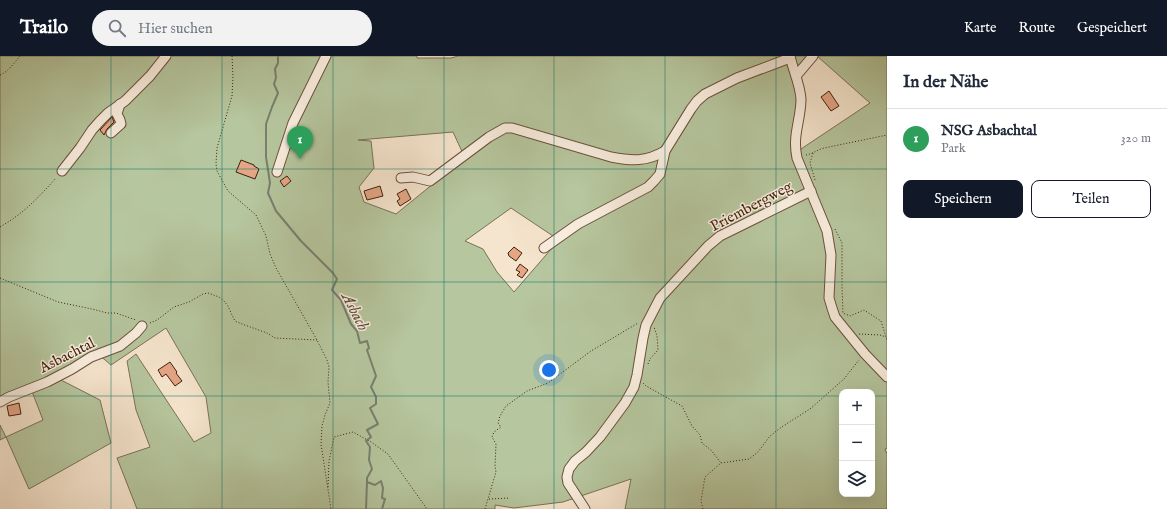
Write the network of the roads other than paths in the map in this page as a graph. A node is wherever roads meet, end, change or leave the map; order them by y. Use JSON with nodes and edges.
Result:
{"nodes":[{"id":1,"x":166,"y":56,"type":"edge"},
{"id":2,"x":326,"y":56,"type":"edge"},
{"id":3,"x":813,"y":56,"type":"edge"},
{"id":4,"x":790,"y":57,"type":"edge"},
{"id":5,"x":796,"y":76,"type":"junction"},
{"id":6,"x":120,"y":104,"type":"junction"},
{"id":7,"x":111,"y":133,"type":"dead end"},
{"id":8,"x":665,"y":151,"type":"junction"},
{"id":9,"x":62,"y":171,"type":"road end"},
{"id":10,"x":278,"y":172,"type":"dead end"},
{"id":11,"x":401,"y":178,"type":"dead end"},
{"id":12,"x":811,"y":191,"type":"junction"},
{"id":13,"x":544,"y":248,"type":"dead end"},
{"id":14,"x":142,"y":326,"type":"road end"},
{"id":15,"x":887,"y":377,"type":"edge"},
{"id":16,"x":0,"y":402,"type":"edge"},
{"id":17,"x":585,"y":509,"type":"edge"}],
"edges":[{"from":1,"to":6,"type":"street"},
{"from":2,"to":10,"type":"street"},
{"from":3,"to":5,"type":"street"},
{"from":4,"to":5,"type":"street","name":"Priembergweg"},
{"from":4,"to":8,"type":"street","name":"Priembergweg"},
{"from":5,"to":12,"type":"street","name":"Priembergweg"},
{"from":6,"to":7,"type":"street"},
{"from":6,"to":9,"type":"street"},
{"from":8,"to":11,"type":"street"},
{"from":8,"to":13,"type":"street","name":"Priembergweg"},
{"from":12,"to":15,"type":"street","name":"Priembergweg"},
{"from":12,"to":17,"type":"street","name":"Priembergweg"},
{"from":14,"to":16,"type":"street","name":"Asbachtal"}]}
